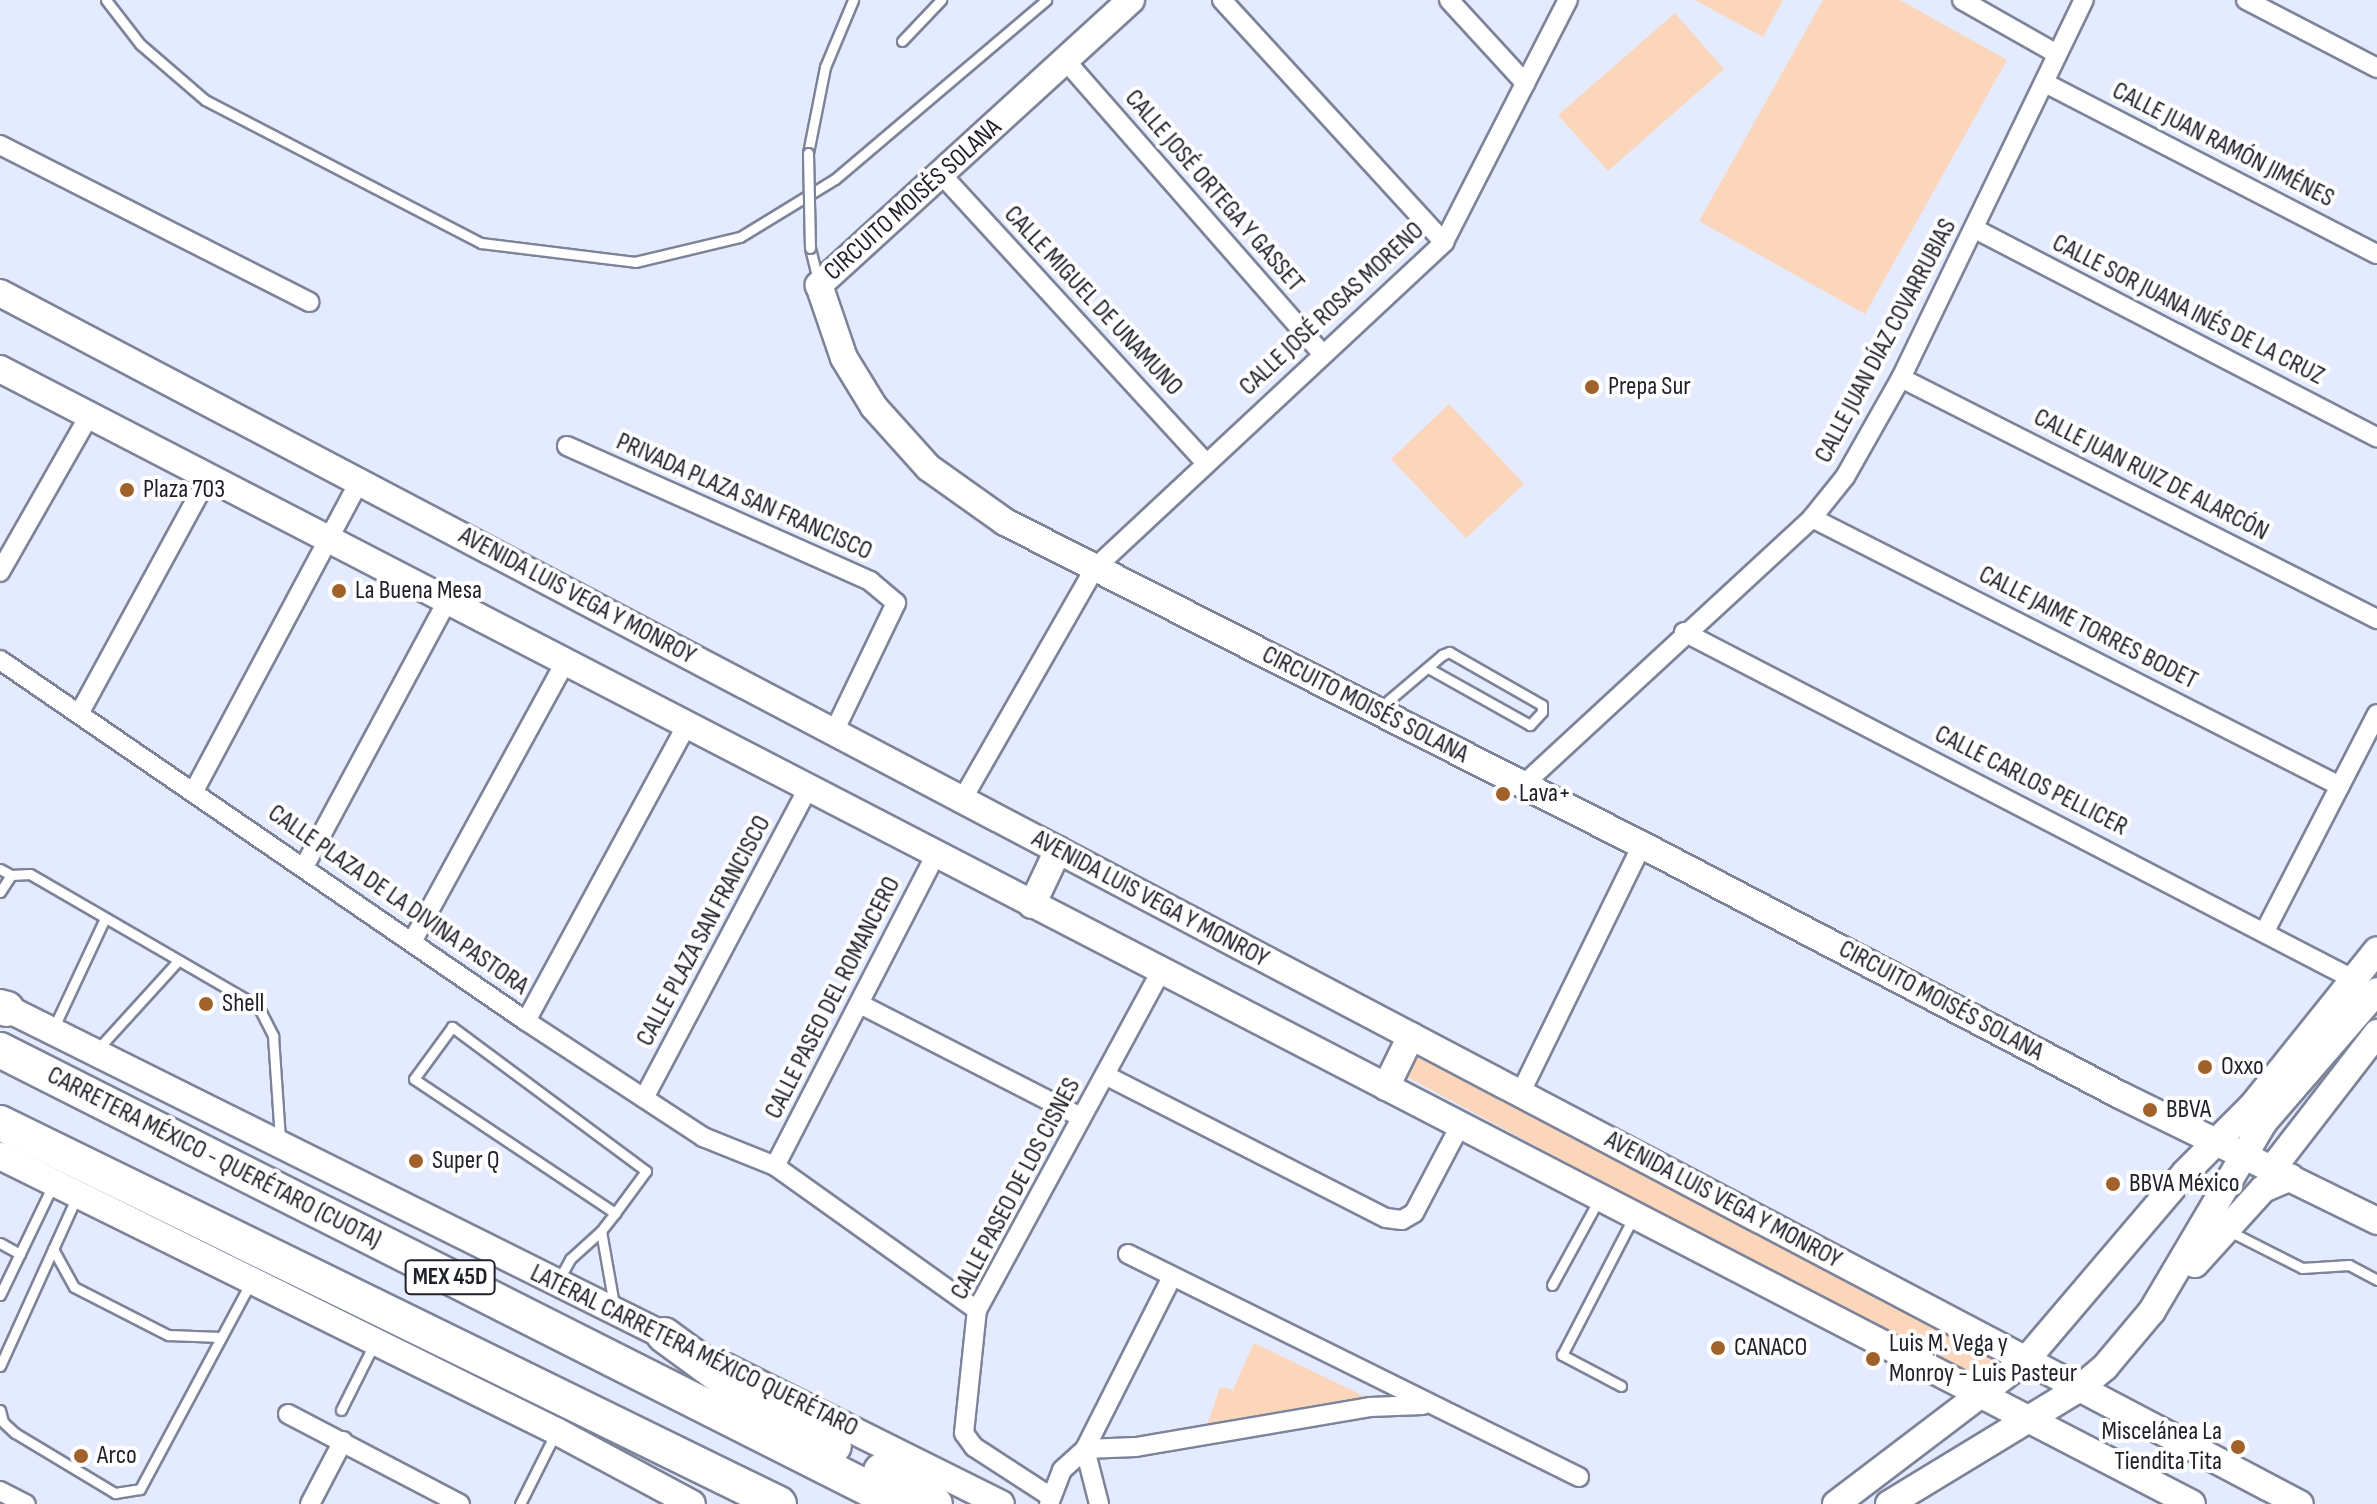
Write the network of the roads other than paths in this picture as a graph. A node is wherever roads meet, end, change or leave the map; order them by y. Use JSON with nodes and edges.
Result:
{"nodes":[{"id":1,"x":106,"y":0,"type":"edge"},
{"id":2,"x":853,"y":0,"type":"edge"},
{"id":3,"x":941,"y":0,"type":"edge"},
{"id":4,"x":1046,"y":0,"type":"edge"},
{"id":5,"x":1131,"y":0,"type":"edge"},
{"id":6,"x":1222,"y":0,"type":"edge"},
{"id":7,"x":1449,"y":0,"type":"edge"},
{"id":8,"x":1568,"y":0,"type":"edge"},
{"id":9,"x":1962,"y":0,"type":"edge"},
{"id":10,"x":2084,"y":0,"type":"edge"},
{"id":11,"x":2246,"y":0,"type":"edge"},
{"id":12,"x":902,"y":41,"type":"dead end"},
{"id":13,"x":2057,"y":54,"type":"junction"},
{"id":14,"x":1066,"y":61,"type":"junction"},
{"id":15,"x":2377,"y":68,"type":"edge"},
{"id":16,"x":1525,"y":83,"type":"junction"},
{"id":17,"x":2045,"y":83,"type":"junction"},
{"id":18,"x":0,"y":145,"type":"edge"},
{"id":19,"x":942,"y":175,"type":"junction"},
{"id":20,"x":1975,"y":229,"type":"junction"},
{"id":21,"x":1444,"y":242,"type":"junction"},
{"id":22,"x":2377,"y":254,"type":"edge"},
{"id":23,"x":819,"y":285,"type":"junction"},
{"id":24,"x":0,"y":293,"type":"edge"},
{"id":25,"x":309,"y":302,"type":"dead end"},
{"id":26,"x":1323,"y":355,"type":"junction"},
{"id":27,"x":0,"y":369,"type":"edge"},
{"id":28,"x":1901,"y":378,"type":"junction"},
{"id":29,"x":89,"y":416,"type":"junction"},
{"id":30,"x":2377,"y":437,"type":"edge"},
{"id":31,"x":567,"y":446,"type":"dead end"},
{"id":32,"x":1206,"y":463,"type":"junction"},
{"id":33,"x":208,"y":477,"type":"junction"},
{"id":34,"x":359,"y":482,"type":"junction"},
{"id":35,"x":1812,"y":518,"type":"junction"},
{"id":36,"x":331,"y":540,"type":"junction"},
{"id":37,"x":1095,"y":568,"type":"junction"},
{"id":38,"x":0,"y":572,"type":"edge"},
{"id":39,"x":447,"y":601,"type":"junction"},
{"id":40,"x":2377,"y":619,"type":"edge"},
{"id":41,"x":1684,"y":632,"type":"junction"},
{"id":42,"x":0,"y":660,"type":"edge"},
{"id":43,"x":565,"y":662,"type":"junction"},
{"id":44,"x":1428,"y":668,"type":"junction"},
{"id":45,"x":1379,"y":712,"type":"junction"},
{"id":46,"x":79,"y":714,"type":"junction"},
{"id":47,"x":2377,"y":714,"type":"edge"},
{"id":48,"x":687,"y":725,"type":"junction"},
{"id":49,"x":834,"y":732,"type":"junction"},
{"id":50,"x":1523,"y":785,"type":"junction"},
{"id":51,"x":2340,"y":786,"type":"junction"},
{"id":52,"x":809,"y":787,"type":"junction"},
{"id":53,"x":194,"y":791,"type":"junction"},
{"id":54,"x":962,"y":800,"type":"junction"},
{"id":55,"x":1642,"y":845,"type":"junction"},
{"id":56,"x":1058,"y":850,"type":"junction"},
{"id":57,"x":936,"y":854,"type":"junction"},
{"id":58,"x":304,"y":867,"type":"junction"},
{"id":59,"x":0,"y":869,"type":"edge"},
{"id":60,"x":11,"y":875,"type":"junction"},
{"id":61,"x":0,"y":892,"type":"edge"},
{"id":62,"x":1032,"y":905,"type":"junction"},
{"id":63,"x":105,"y":918,"type":"junction"},
{"id":64,"x":2265,"y":931,"type":"junction"},
{"id":65,"x":412,"y":942,"type":"junction"},
{"id":66,"x":2377,"y":950,"type":"edge"},
{"id":67,"x":177,"y":962,"type":"junction"},
{"id":68,"x":1161,"y":971,"type":"junction"},
{"id":69,"x":2353,"y":979,"type":"junction"},
{"id":70,"x":2377,"y":991,"type":"edge"},
{"id":71,"x":862,"y":1005,"type":"junction"},
{"id":72,"x":2,"y":1007,"type":"edge"},
{"id":73,"x":526,"y":1021,"type":"junction"},
{"id":74,"x":52,"y":1030,"type":"junction"},
{"id":75,"x":2377,"y":1033,"type":"edge"},
{"id":76,"x":1411,"y":1036,"type":"junction"},
{"id":77,"x":0,"y":1050,"type":"edge"},
{"id":78,"x":96,"y":1052,"type":"junction"},
{"id":79,"x":1105,"y":1075,"type":"junction"},
{"id":80,"x":1386,"y":1087,"type":"junction"},
{"id":81,"x":1520,"y":1094,"type":"junction"},
{"id":82,"x":644,"y":1098,"type":"junction"},
{"id":83,"x":1081,"y":1117,"type":"junction"},
{"id":84,"x":0,"y":1123,"type":"edge"},
{"id":85,"x":1461,"y":1124,"type":"junction"},
{"id":86,"x":2217,"y":1142,"type":"junction"},
{"id":87,"x":280,"y":1148,"type":"junction"},
{"id":88,"x":2241,"y":1154,"type":"junction"},
{"id":89,"x":0,"y":1156,"type":"edge"},
{"id":90,"x":775,"y":1166,"type":"junction"},
{"id":91,"x":2281,"y":1173,"type":"junction"},
{"id":92,"x":54,"y":1182,"type":"junction"},
{"id":93,"x":79,"y":1193,"type":"junction"},
{"id":94,"x":1600,"y":1196,"type":"junction"},
{"id":95,"x":615,"y":1213,"type":"junction"},
{"id":96,"x":1635,"y":1214,"type":"junction"},
{"id":97,"x":2377,"y":1221,"type":"edge"},
{"id":98,"x":2226,"y":1229,"type":"junction"},
{"id":99,"x":601,"y":1231,"type":"junction"},
{"id":100,"x":0,"y":1243,"type":"edge"},
{"id":101,"x":53,"y":1249,"type":"junction"},
{"id":102,"x":20,"y":1254,"type":"junction"},
{"id":103,"x":1128,"y":1254,"type":"dead end"},
{"id":104,"x":1172,"y":1277,"type":"junction"},
{"id":105,"x":2377,"y":1280,"type":"edge"},
{"id":106,"x":250,"y":1283,"type":"junction"},
{"id":107,"x":556,"y":1284,"type":"junction"},
{"id":108,"x":1552,"y":1285,"type":"dead end"},
{"id":109,"x":0,"y":1295,"type":"edge"},
{"id":110,"x":977,"y":1310,"type":"junction"},
{"id":111,"x":2152,"y":1311,"type":"junction"},
{"id":112,"x":616,"y":1313,"type":"junction"},
{"id":113,"x":664,"y":1335,"type":"junction"},
{"id":114,"x":221,"y":1337,"type":"junction"},
{"id":115,"x":376,"y":1341,"type":"junction"},
{"id":116,"x":2026,"y":1360,"type":"junction"},
{"id":117,"x":0,"y":1366,"type":"edge"},
{"id":118,"x":1621,"y":1386,"type":"dead end"},
{"id":119,"x":2080,"y":1388,"type":"junction"},
{"id":120,"x":1979,"y":1393,"type":"junction"},
{"id":121,"x":1425,"y":1405,"type":"junction"},
{"id":122,"x":0,"y":1410,"type":"edge"},
{"id":123,"x":341,"y":1410,"type":"dead end"},
{"id":124,"x":288,"y":1414,"type":"dead end"},
{"id":125,"x":2028,"y":1419,"type":"junction"},
{"id":126,"x":556,"y":1431,"type":"junction"},
{"id":127,"x":343,"y":1441,"type":"junction"},
{"id":128,"x":1085,"y":1449,"type":"junction"},
{"id":129,"x":1579,"y":1477,"type":"dead end"},
{"id":130,"x":0,"y":1491,"type":"edge"},
{"id":131,"x":1050,"y":1500,"type":"edge"},
{"id":132,"x":26,"y":1504,"type":"edge"},
{"id":133,"x":310,"y":1504,"type":"edge"},
{"id":134,"x":460,"y":1504,"type":"edge"},
{"id":135,"x":520,"y":1504,"type":"edge"},
{"id":136,"x":692,"y":1504,"type":"edge"},
{"id":137,"x":779,"y":1504,"type":"edge"},
{"id":138,"x":899,"y":1504,"type":"edge"},
{"id":139,"x":935,"y":1504,"type":"edge"},
{"id":140,"x":1001,"y":1504,"type":"edge"},
{"id":141,"x":1099,"y":1504,"type":"edge"},
{"id":142,"x":1836,"y":1504,"type":"edge"},
{"id":143,"x":1889,"y":1504,"type":"edge"},
{"id":144,"x":2192,"y":1504,"type":"edge"},
{"id":145,"x":2300,"y":1504,"type":"edge"}],
"edges":[{"from":1,"to":4,"type":"lane"},
{"from":2,"to":23,"type":"lane","bridge":true},
{"from":3,"to":12,"type":"lane"},
{"from":5,"to":14,"type":"main road","name":"CIRCUITO MOISÉS SOLANA"},
{"from":6,"to":21,"type":"street"},
{"from":7,"to":16,"type":"street"},
{"from":8,"to":16,"type":"street","name":"CALLE JOSÉ ROSAS MORENO"},
{"from":9,"to":13,"type":"street"},
{"from":10,"to":13,"type":"street","name":"CALLE JUAN DÍAZ COVARRUBIAS"},
{"from":11,"to":15,"type":"street"},
{"from":13,"to":17,"type":"street","name":"CALLE JUAN DÍAZ COVARRUBIAS"},
{"from":14,"to":19,"type":"main road","name":"CIRCUITO MOISÉS SOLANA"},
{"from":14,"to":26,"type":"street","name":"CALLE JOSÉ ORTEGA Y GASSET"},
{"from":16,"to":21,"type":"street","name":"CALLE JOSÉ ROSAS MORENO"},
{"from":17,"to":20,"type":"street","name":"CALLE JUAN DÍAZ COVARRUBIAS"},
{"from":17,"to":22,"type":"street","name":"CALLE JUAN RAMÓN JIMÉNES"},
{"from":18,"to":25,"type":"street"},
{"from":19,"to":23,"type":"main road","name":"CIRCUITO MOISÉS SOLANA"},
{"from":19,"to":32,"type":"street","name":"CALLE MIGUEL DE UNAMUNO"},
{"from":20,"to":28,"type":"street","name":"CALLE JUAN DÍAZ COVARRUBIAS"},
{"from":20,"to":30,"type":"street","name":"CALLE SOR JUANA INÉS DE LA CRUZ"},
{"from":21,"to":26,"type":"street","name":"CALLE JOSÉ ROSAS MORENO"},
{"from":23,"to":37,"type":"main road","name":"CIRCUITO MOISÉS SOLANA"},
{"from":24,"to":34,"type":"main road","name":"AVENIDA LUIS VEGA Y MONROY"},
{"from":26,"to":32,"type":"street","name":"CALLE JOSÉ ROSAS MORENO"},
{"from":27,"to":29,"type":"main road","name":"AVENIDA LUIS VEGA Y MONROY"},
{"from":28,"to":35,"type":"street","name":"CALLE JUAN DÍAZ COVARRUBIAS"},
{"from":28,"to":40,"type":"street","name":"CALLE JUAN RUIZ DE ALARCÓN"},
{"from":29,"to":33,"type":"main road","name":"AVENIDA LUIS VEGA Y MONROY"},
{"from":29,"to":38,"type":"street"},
{"from":31,"to":49,"type":"street","name":"PRIVADA PLAZA SAN FRANCISCO"},
{"from":32,"to":37,"type":"street","name":"CALLE JOSÉ ROSAS MORENO"},
{"from":33,"to":36,"type":"main road","name":"AVENIDA LUIS VEGA Y MONROY"},
{"from":33,"to":46,"type":"street"},
{"from":34,"to":36,"type":"street"},
{"from":34,"to":49,"type":"main road","name":"AVENIDA LUIS VEGA Y MONROY"},
{"from":35,"to":41,"type":"street","name":"CALLE JUAN DÍAZ COVARRUBIAS"},
{"from":35,"to":51,"type":"street","name":"CALLE JAIME TORRES BODET"},
{"from":36,"to":39,"type":"main road","name":"AVENIDA LUIS VEGA Y MONROY"},
{"from":36,"to":53,"type":"street"},
{"from":37,"to":45,"type":"main road","name":"CIRCUITO MOISÉS SOLANA"},
{"from":37,"to":54,"type":"street","name":"CALLE JOSÉ ROSAS MORENO"},
{"from":39,"to":43,"type":"main road","name":"AVENIDA LUIS VEGA Y MONROY"},
{"from":39,"to":58,"type":"street"},
{"from":41,"to":50,"type":"street","name":"CALLE JUAN DÍAZ COVARRUBIAS"},
{"from":41,"to":64,"type":"street","name":"CALLE CARLOS PELLICER"},
{"from":42,"to":46,"type":"street","name":"CALLE PLAZA DE LA DIVINA PASTORA"},
{"from":43,"to":48,"type":"main road","name":"AVENIDA LUIS VEGA Y MONROY"},
{"from":43,"to":65,"type":"street"},
{"from":44,"to":44,"type":"lane"},
{"from":44,"to":45,"type":"lane"},
{"from":45,"to":50,"type":"main road","name":"CIRCUITO MOISÉS SOLANA"},
{"from":46,"to":53,"type":"street","name":"CALLE PLAZA DE LA DIVINA PASTORA"},
{"from":47,"to":51,"type":"street"},
{"from":48,"to":52,"type":"main road","name":"AVENIDA LUIS VEGA Y MONROY"},
{"from":48,"to":73,"type":"street"},
{"from":49,"to":54,"type":"main road","name":"AVENIDA LUIS VEGA Y MONROY"},
{"from":50,"to":55,"type":"main road","name":"CIRCUITO MOISÉS SOLANA"},
{"from":51,"to":64,"type":"street"},
{"from":52,"to":57,"type":"main road","name":"AVENIDA LUIS VEGA Y MONROY"},
{"from":52,"to":82,"type":"street","name":"CALLE PLAZA SAN FRANCISCO"},
{"from":53,"to":58,"type":"street","name":"CALLE PLAZA DE LA DIVINA PASTORA"},
{"from":54,"to":56,"type":"main road","name":"AVENIDA LUIS VEGA Y MONROY"},
{"from":55,"to":81,"type":"street"},
{"from":55,"to":86,"type":"main road","name":"CIRCUITO MOISÉS SOLANA"},
{"from":56,"to":62,"type":"main road"},
{"from":56,"to":76,"type":"main road","name":"AVENIDA LUIS VEGA Y MONROY"},
{"from":57,"to":62,"type":"main road","name":"AVENIDA LUIS VEGA Y MONROY"},
{"from":57,"to":71,"type":"street","name":"CALLE PASEO DEL ROMANCERO"},
{"from":58,"to":65,"type":"street","name":"CALLE PLAZA DE LA DIVINA PASTORA"},
{"from":59,"to":60,"type":"lane"},
{"from":60,"to":61,"type":"lane"},
{"from":60,"to":63,"type":"lane"},
{"from":62,"to":68,"type":"main road","name":"AVENIDA LUIS VEGA Y MONROY"},
{"from":63,"to":67,"type":"lane"},
{"from":63,"to":74,"type":"lane"},
{"from":64,"to":69,"type":"street","name":"CALLE CARLOS PELLICER"},
{"from":65,"to":73,"type":"street","name":"CALLE PLAZA DE LA DIVINA PASTORA"},
{"from":66,"to":69,"type":"main road"},
{"from":67,"to":78,"type":"lane"},
{"from":67,"to":87,"type":"lane"},
{"from":68,"to":79,"type":"street","name":"CALLE PASEO DE LOS CISNES"},
{"from":68,"to":80,"type":"main road","name":"AVENIDA LUIS VEGA Y MONROY"},
{"from":69,"to":86,"type":"main road"},
{"from":70,"to":88,"type":"main road"},
{"from":71,"to":83,"type":"street"},
{"from":71,"to":90,"type":"street","name":"CALLE PASEO DEL ROMANCERO"},
{"from":72,"to":74,"type":"main road","name":"LATERAL CARRETERA MÉXICO QUERÉTARO"},
{"from":73,"to":82,"type":"street","name":"CALLE PLAZA DE LA DIVINA PASTORA"},
{"from":74,"to":78,"type":"main road","name":"LATERAL CARRETERA MÉXICO QUERÉTARO"},
{"from":75,"to":91,"type":"main road"},
{"from":76,"to":80,"type":"main road"},
{"from":76,"to":81,"type":"main road","name":"AVENIDA LUIS VEGA Y MONROY"},
{"from":77,"to":138,"type":"highway","name":"CARRETERA MÉXICO - QUERÉTARO (CUOTA)","number":"MEX 45D"},
{"from":78,"to":87,"type":"main road","name":"LATERAL CARRETERA MÉXICO QUERÉTARO"},
{"from":79,"to":83,"type":"street","name":"CALLE PASEO DE LOS CISNES"},
{"from":79,"to":85,"type":"street"},
{"from":80,"to":85,"type":"main road","name":"AVENIDA LUIS VEGA Y MONROY"},
{"from":81,"to":116,"type":"main road","name":"AVENIDA LUIS VEGA Y MONROY"},
{"from":82,"to":90,"type":"street","name":"CALLE PLAZA DE LA DIVINA PASTORA"},
{"from":83,"to":110,"type":"street","name":"CALLE PASEO DE LOS CISNES"},
{"from":84,"to":137,"type":"highway","number":"MEX 45D"},
{"from":85,"to":94,"type":"main road","name":"AVENIDA LUIS VEGA Y MONROY"},
{"from":86,"to":88,"type":"main road","name":"CIRCUITO MOISÉS SOLANA"},
{"from":86,"to":116,"type":"main road"},
{"from":87,"to":107,"type":"main road","name":"LATERAL CARRETERA MÉXICO QUERÉTARO"},
{"from":88,"to":91,"type":"main road","name":"CIRCUITO MOISÉS SOLANA"},
{"from":88,"to":111,"type":"main road"},
{"from":89,"to":92,"type":"main road"},
{"from":90,"to":110,"type":"street","name":"CALLE PLAZA DE LA DIVINA PASTORA"},
{"from":91,"to":97,"type":"main road","name":"CIRCUITO MOISÉS SOLANA"},
{"from":91,"to":98,"type":"main road"},
{"from":92,"to":93,"type":"main road"},
{"from":92,"to":102,"type":"lane"},
{"from":93,"to":101,"type":"lane"},
{"from":93,"to":106,"type":"main road"},
{"from":94,"to":96,"type":"main road","name":"AVENIDA LUIS VEGA Y MONROY"},
{"from":94,"to":108,"type":"lane"},
{"from":95,"to":95,"type":"lane"},
{"from":95,"to":99,"type":"lane"},
{"from":96,"to":118,"type":"lane"},
{"from":96,"to":120,"type":"main road","name":"AVENIDA LUIS VEGA Y MONROY"},
{"from":98,"to":105,"type":"lane"},
{"from":98,"to":111,"type":"main road"},
{"from":99,"to":107,"type":"lane"},
{"from":99,"to":112,"type":"lane"},
{"from":100,"to":102,"type":"lane"},
{"from":101,"to":114,"type":"lane"},
{"from":101,"to":117,"type":"lane"},
{"from":102,"to":109,"type":"lane"},
{"from":103,"to":104,"type":"street"},
{"from":104,"to":121,"type":"street"},
{"from":104,"to":128,"type":"street"},
{"from":106,"to":114,"type":"lane"},
{"from":106,"to":115,"type":"main road"},
{"from":107,"to":112,"type":"main road","name":"LATERAL CARRETERA MÉXICO QUERÉTARO"},
{"from":110,"to":131,"type":"street","name":"CALLE PASEO DE LOS CISNES"},
{"from":111,"to":119,"type":"main road"},
{"from":112,"to":113,"type":"main road","name":"LATERAL CARRETERA MÉXICO QUERÉTARO"},
{"from":113,"to":139,"type":"highway"},
{"from":113,"to":140,"type":"main road","name":"LATERAL CARRETERA MÉXICO QUERÉTARO"},
{"from":114,"to":122,"type":"lane"},
{"from":115,"to":123,"type":"lane"},
{"from":115,"to":126,"type":"main road"},
{"from":116,"to":119,"type":"main road","name":"AVENIDA LUIS VEGA Y MONROY"},
{"from":116,"to":120,"type":"main road"},
{"from":119,"to":125,"type":"main road"},
{"from":119,"to":145,"type":"main road","name":"AVENIDA LUIS VEGA Y MONROY"},
{"from":120,"to":125,"type":"main road","name":"AVENIDA LUIS VEGA Y MONROY"},
{"from":120,"to":142,"type":"main road"},
{"from":121,"to":128,"type":"street"},
{"from":121,"to":129,"type":"street"},
{"from":124,"to":127,"type":"street"},
{"from":125,"to":143,"type":"main road"},
{"from":125,"to":144,"type":"main road","name":"AVENIDA LUIS VEGA Y MONROY"},
{"from":126,"to":135,"type":"lane"},
{"from":126,"to":136,"type":"main road"},
{"from":127,"to":133,"type":"street"},
{"from":127,"to":134,"type":"street"},
{"from":128,"to":131,"type":"street"},
{"from":128,"to":141,"type":"street"},
{"from":130,"to":132,"type":"street"}]}
